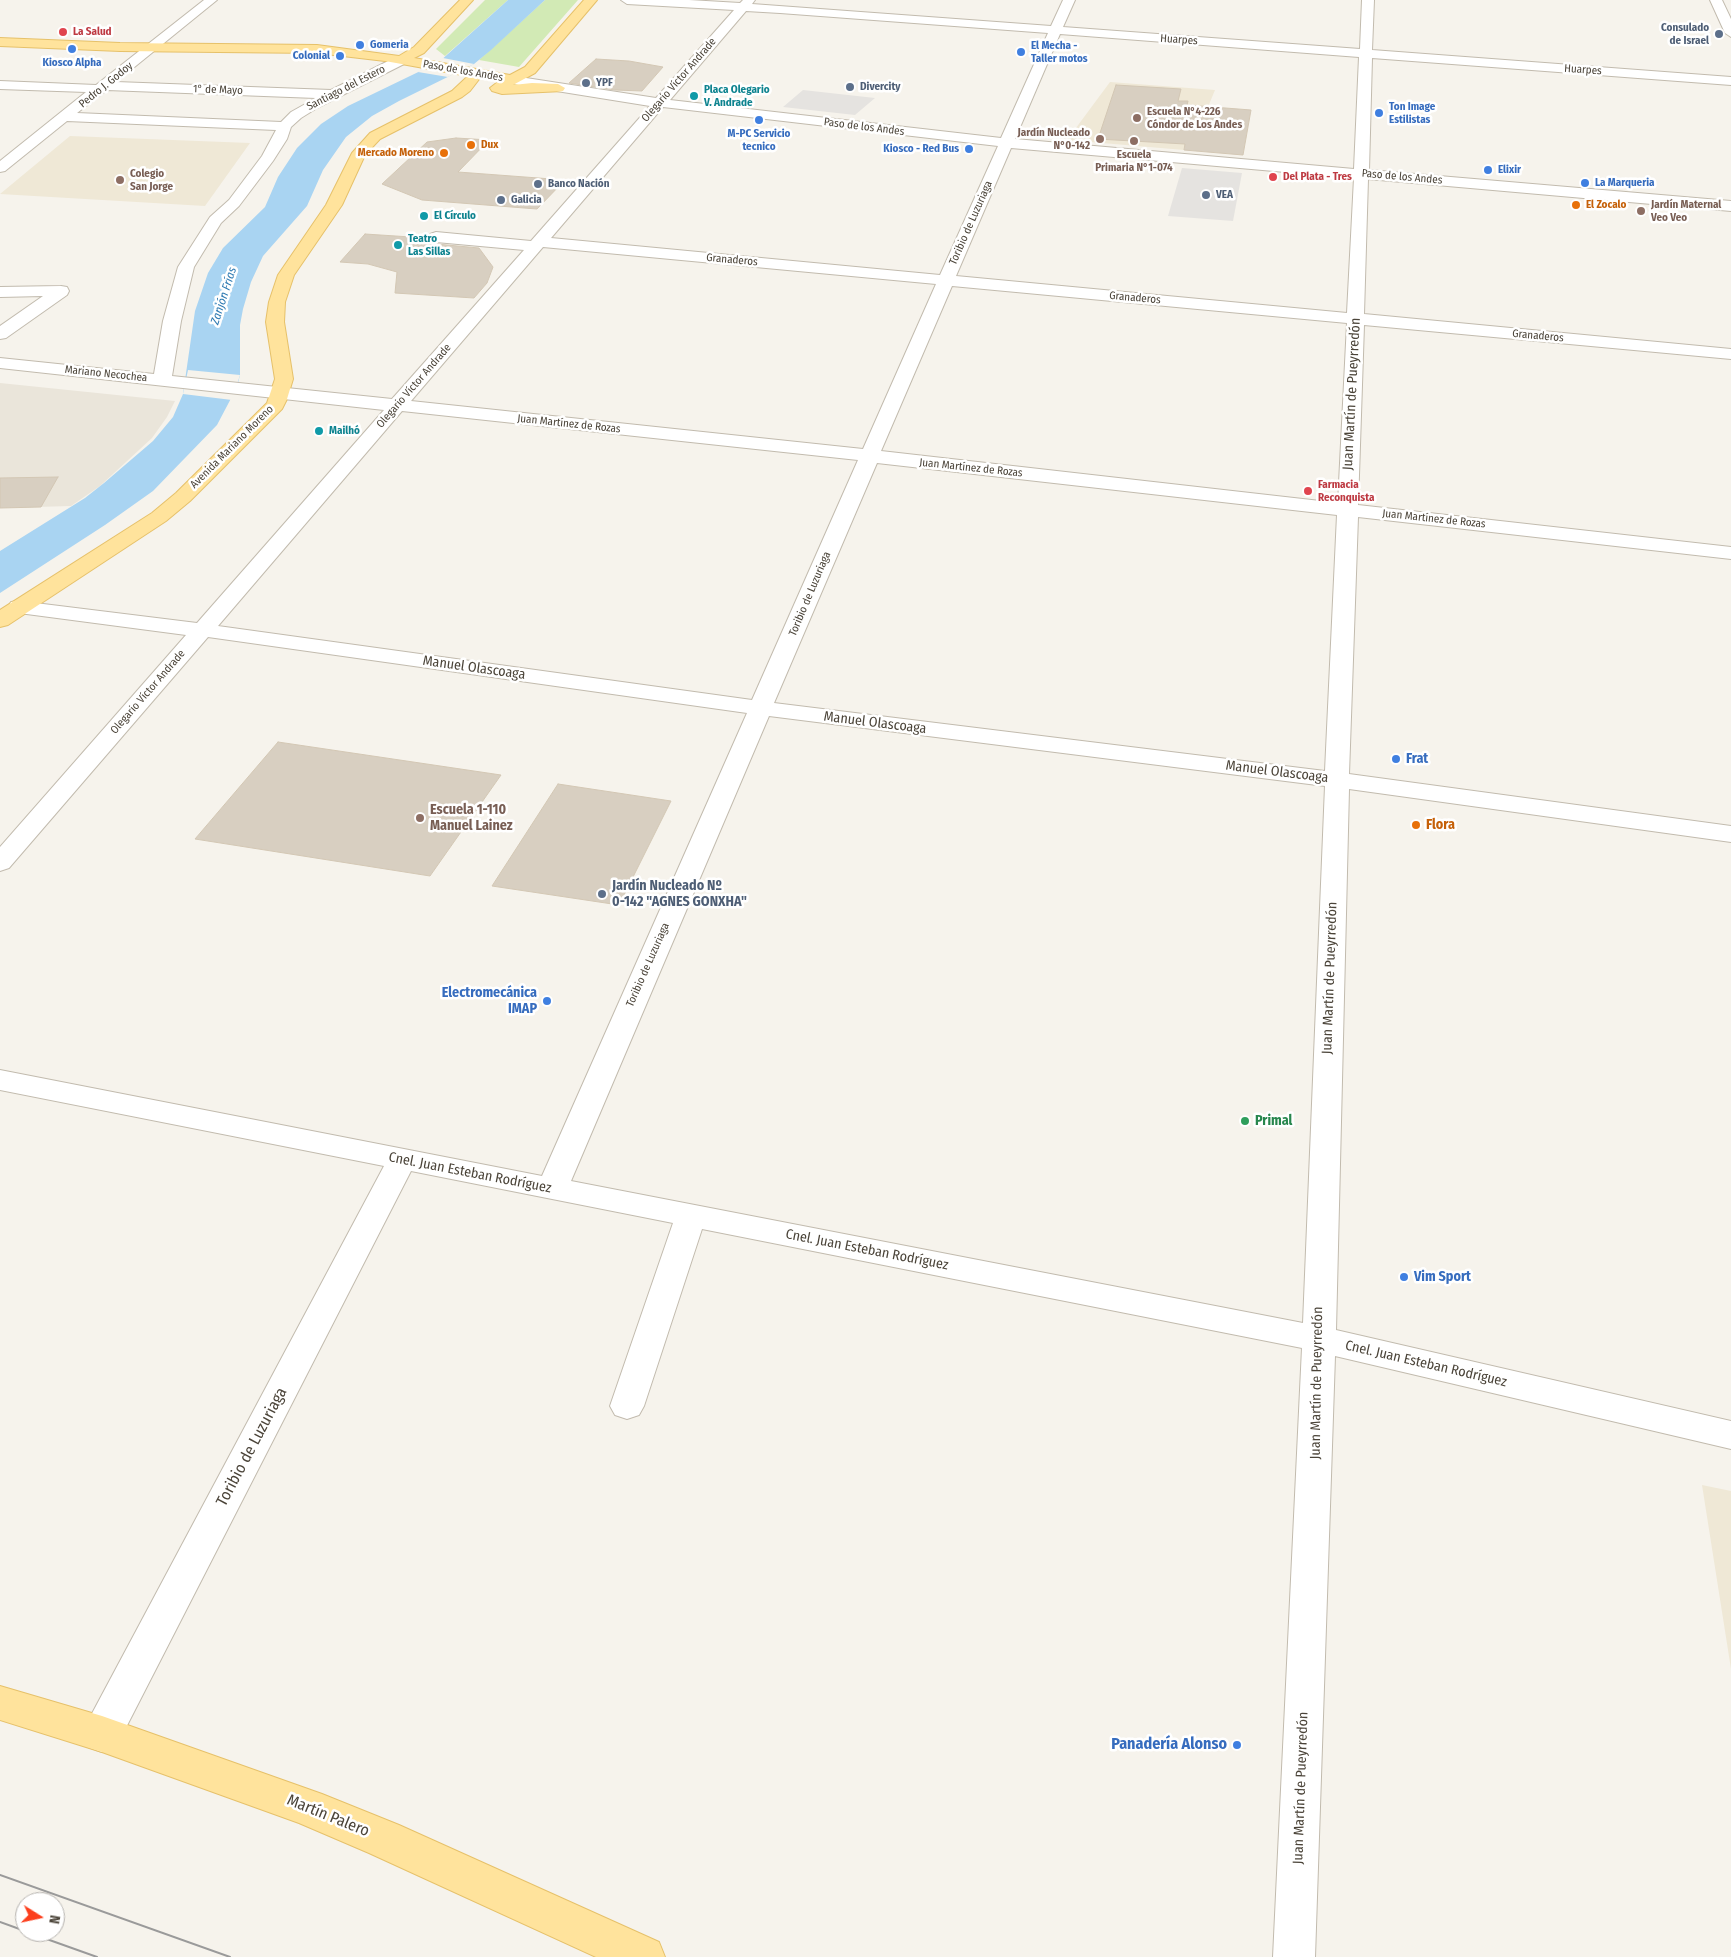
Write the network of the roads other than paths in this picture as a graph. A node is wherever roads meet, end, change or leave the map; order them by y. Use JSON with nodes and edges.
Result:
{"nodes":[{"id":1,"x":211,"y":0,"type":"edge"},
{"id":2,"x":467,"y":0,"type":"edge"},
{"id":3,"x":591,"y":0,"type":"edge"},
{"id":4,"x":627,"y":0,"type":"edge"},
{"id":5,"x":1069,"y":0,"type":"edge"},
{"id":6,"x":1368,"y":0,"type":"edge"},
{"id":7,"x":1713,"y":0,"type":"edge"},
{"id":8,"x":1731,"y":2,"type":"edge"},
{"id":9,"x":746,"y":3,"type":"edge"},
{"id":10,"x":1056,"y":30,"type":"junction"},
{"id":11,"x":1731,"y":33,"type":"edge"},
{"id":12,"x":0,"y":42,"type":"edge"},
{"id":13,"x":153,"y":47,"type":"junction"},
{"id":14,"x":1366,"y":54,"type":"junction"},
{"id":15,"x":401,"y":60,"type":"junction"},
{"id":16,"x":476,"y":74,"type":"junction"},
{"id":17,"x":513,"y":80,"type":"junction"},
{"id":18,"x":1731,"y":81,"type":"edge"},
{"id":19,"x":0,"y":85,"type":"edge"},
{"id":20,"x":103,"y":88,"type":"junction"},
{"id":21,"x":558,"y":88,"type":"junction"},
{"id":22,"x":331,"y":94,"type":"junction"},
{"id":23,"x":479,"y":95,"type":"junction"},
{"id":24,"x":660,"y":102,"type":"junction"},
{"id":25,"x":421,"y":113,"type":"junction"},
{"id":26,"x":65,"y":117,"type":"junction"},
{"id":27,"x":285,"y":126,"type":"junction"},
{"id":28,"x":1006,"y":143,"type":"junction"},
{"id":29,"x":0,"y":168,"type":"edge"},
{"id":30,"x":1361,"y":174,"type":"junction"},
{"id":31,"x":1731,"y":206,"type":"edge"},
{"id":32,"x":436,"y":237,"type":"dead end"},
{"id":33,"x":537,"y":244,"type":"junction"},
{"id":34,"x":946,"y":280,"type":"junction"},
{"id":35,"x":0,"y":292,"type":"edge"},
{"id":36,"x":1356,"y":319,"type":"junction"},
{"id":37,"x":0,"y":334,"type":"edge"},
{"id":38,"x":1731,"y":354,"type":"edge"},
{"id":39,"x":0,"y":363,"type":"edge"},
{"id":40,"x":162,"y":380,"type":"junction"},
{"id":41,"x":212,"y":385,"type":"joint"},
{"id":42,"x":280,"y":394,"type":"junction"},
{"id":43,"x":397,"y":406,"type":"junction"},
{"id":44,"x":870,"y":456,"type":"junction"},
{"id":45,"x":1347,"y":509,"type":"junction"},
{"id":46,"x":1731,"y":553,"type":"edge"},
{"id":47,"x":19,"y":607,"type":"junction"},
{"id":48,"x":0,"y":620,"type":"edge"},
{"id":49,"x":202,"y":630,"type":"junction"},
{"id":50,"x":760,"y":708,"type":"junction"},
{"id":51,"x":1337,"y":780,"type":"junction"},
{"id":52,"x":1731,"y":834,"type":"edge"},
{"id":53,"x":0,"y":863,"type":"edge"},
{"id":54,"x":0,"y":1080,"type":"edge"},
{"id":55,"x":402,"y":1160,"type":"junction"},
{"id":56,"x":552,"y":1189,"type":"junction"},
{"id":57,"x":691,"y":1216,"type":"junction"},
{"id":58,"x":1318,"y":1338,"type":"junction"},
{"id":59,"x":627,"y":1406,"type":"dead end"},
{"id":60,"x":1731,"y":1435,"type":"edge"},
{"id":61,"x":0,"y":1704,"type":"edge"},
{"id":62,"x":102,"y":1734,"type":"junction"},
{"id":63,"x":644,"y":1957,"type":"edge"},
{"id":64,"x":1294,"y":1957,"type":"edge"}],
"edges":[{"from":1,"to":13,"type":"street","name":"Pedro J. Godoy"},
{"from":2,"to":15,"type":"main road","name":"Santiago del Estero"},
{"from":3,"to":17,"type":"main road","name":"Avenida Mariano Moreno"},
{"from":4,"to":9,"type":"street","name":"Huarpes"},
{"from":5,"to":10,"type":"street","name":"Toribio de Luzuriaga"},
{"from":6,"to":14,"type":"street","name":"Juan Martín de Pueyrredón"},
{"from":7,"to":8,"type":"street"},
{"from":7,"to":11,"type":"street"},
{"from":9,"to":10,"type":"street","name":"Huarpes"},
{"from":9,"to":24,"type":"street","name":"Olegario Víctor Andrade"},
{"from":10,"to":14,"type":"street","name":"Huarpes"},
{"from":10,"to":28,"type":"street","name":"Toribio de Luzuriaga"},
{"from":12,"to":13,"type":"main road","name":"Paso de los Andes"},
{"from":13,"to":15,"type":"main road","name":"Paso de los Andes"},
{"from":13,"to":20,"type":"street","name":"Pedro J. Godoy"},
{"from":14,"to":18,"type":"street","name":"Huarpes"},
{"from":14,"to":30,"type":"street","name":"Juan Martín de Pueyrredón"},
{"from":15,"to":16,"type":"main road","name":"Paso de los Andes"},
{"from":15,"to":22,"type":"street","name":"Santiago del Estero"},
{"from":16,"to":17,"type":"main road","name":"Paso de los Andes"},
{"from":16,"to":25,"type":"main road","name":"Avenida Mariano Moreno"},
{"from":17,"to":21,"type":"street","name":"Paso de los Andes"},
{"from":17,"to":23,"type":"main road","name":"Avenida Mariano Moreno"},
{"from":19,"to":20,"type":"street","name":"1° de Mayo"},
{"from":20,"to":22,"type":"street","name":"1° de Mayo"},
{"from":20,"to":26,"type":"street","name":"Pedro J. Godoy"},
{"from":21,"to":23,"type":"main road"},
{"from":21,"to":24,"type":"street","name":"Paso de los Andes"},
{"from":22,"to":27,"type":"street","name":"Santiago del Estero"},
{"from":23,"to":25,"type":"main road","name":"Avenida Mariano Moreno"},
{"from":24,"to":28,"type":"street","name":"Paso de los Andes"},
{"from":24,"to":33,"type":"street","name":"Olegario Víctor Andrade"},
{"from":25,"to":42,"type":"main road","name":"Avenida Mariano Moreno"},
{"from":26,"to":27,"type":"street"},
{"from":26,"to":29,"type":"street","name":"Pedro J. Godoy"},
{"from":27,"to":40,"type":"street","name":"Santiago del Estero"},
{"from":28,"to":30,"type":"street","name":"Paso de los Andes"},
{"from":28,"to":34,"type":"street","name":"Toribio de Luzuriaga"},
{"from":30,"to":31,"type":"street","name":"Paso de los Andes"},
{"from":30,"to":36,"type":"street","name":"Juan Martín de Pueyrredón"},
{"from":32,"to":33,"type":"street","name":"Granaderos"},
{"from":33,"to":34,"type":"street","name":"Granaderos"},
{"from":33,"to":43,"type":"street","name":"Olegario Víctor Andrade"},
{"from":34,"to":36,"type":"street","name":"Granaderos"},
{"from":34,"to":44,"type":"street","name":"Toribio de Luzuriaga"},
{"from":35,"to":37,"type":"street"},
{"from":36,"to":38,"type":"street","name":"Granaderos"},
{"from":36,"to":45,"type":"street","name":"Juan Martín de Pueyrredón"},
{"from":39,"to":40,"type":"street","name":"Mariano Necochea"},
{"from":40,"to":41,"type":"street","name":"Mariano Necochea"},
{"from":41,"to":42,"type":"street","name":"Juan Martínez de Rozas"},
{"from":42,"to":43,"type":"street","name":"Juan Martínez de Rozas"},
{"from":42,"to":47,"type":"main road","name":"Avenida Mariano Moreno"},
{"from":43,"to":44,"type":"street","name":"Juan Martínez de Rozas"},
{"from":43,"to":49,"type":"street","name":"Olegario Víctor Andrade"},
{"from":44,"to":45,"type":"street","name":"Juan Martínez de Rozas"},
{"from":44,"to":50,"type":"street","name":"Toribio de Luzuriaga"},
{"from":45,"to":46,"type":"street","name":"Juan Martínez de Rozas"},
{"from":45,"to":51,"type":"street","name":"Juan Martín de Pueyrredón"},
{"from":47,"to":48,"type":"main road","name":"Avenida Mariano Moreno"},
{"from":47,"to":49,"type":"street","name":"Manuel Olascoaga"},
{"from":49,"to":50,"type":"street","name":"Manuel Olascoaga"},
{"from":49,"to":53,"type":"street","name":"Olegario Víctor Andrade"},
{"from":50,"to":51,"type":"street","name":"Manuel Olascoaga"},
{"from":50,"to":56,"type":"street","name":"Toribio de Luzuriaga"},
{"from":51,"to":52,"type":"street","name":"Manuel Olascoaga"},
{"from":51,"to":58,"type":"street","name":"Juan Martín de Pueyrredón"},
{"from":54,"to":55,"type":"street","name":"Cnel. Juan Esteban Rodríguez"},
{"from":55,"to":56,"type":"street","name":"Cnel. Juan Esteban Rodríguez"},
{"from":55,"to":62,"type":"street","name":"Toribio de Luzuriaga"},
{"from":56,"to":57,"type":"street","name":"Cnel. Juan Esteban Rodríguez"},
{"from":57,"to":58,"type":"street","name":"Cnel. Juan Esteban Rodríguez"},
{"from":57,"to":59,"type":"street"},
{"from":58,"to":60,"type":"street","name":"Cnel. Juan Esteban Rodríguez"},
{"from":58,"to":64,"type":"street","name":"Juan Martín de Pueyrredón"},
{"from":61,"to":62,"type":"main road","name":"Martín Palero"},
{"from":62,"to":63,"type":"main road","name":"Martín Palero"}]}
